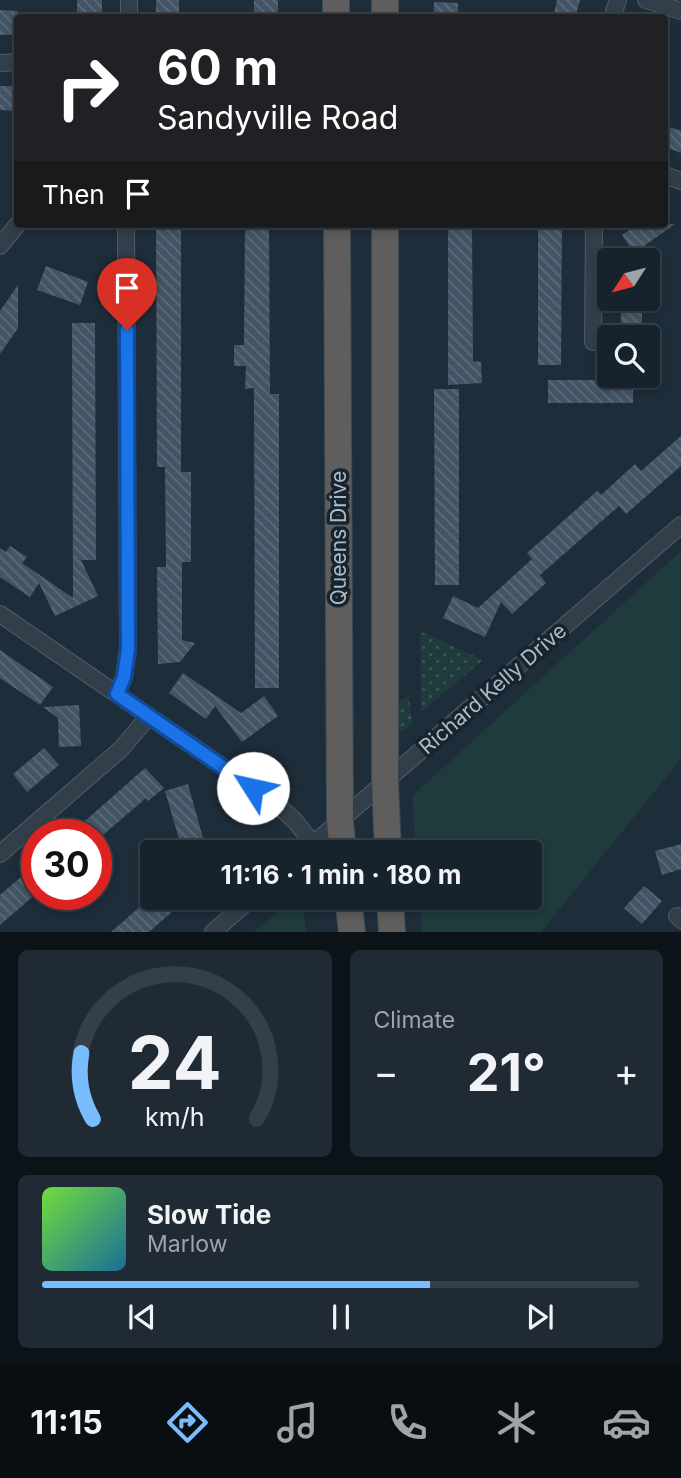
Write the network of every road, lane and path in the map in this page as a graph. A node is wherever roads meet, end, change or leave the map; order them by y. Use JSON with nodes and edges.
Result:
{"nodes":[{"id":1,"x":646,"y":0,"type":"edge"},
{"id":2,"x":681,"y":11,"type":"edge"},
{"id":3,"x":15,"y":228,"type":"edge"},
{"id":4,"x":126,"y":228,"type":"edge"},
{"id":5,"x":337,"y":228,"type":"edge"},
{"id":6,"x":385,"y":228,"type":"edge"},
{"id":7,"x":594,"y":228,"type":"edge"},
{"id":8,"x":0,"y":246,"type":"edge"},
{"id":9,"x":593,"y":342,"type":"dead end"},
{"id":10,"x":681,"y":525,"type":"edge"},
{"id":11,"x":0,"y":614,"type":"edge"},
{"id":12,"x":117,"y":694,"type":"junction"},
{"id":13,"x":149,"y":716,"type":"junction"},
{"id":14,"x":384,"y":782,"type":"junction"},
{"id":15,"x":340,"y":822,"type":"junction"},
{"id":16,"x":303,"y":840,"type":"edge"},
{"id":17,"x":318,"y":840,"type":"edge"},
{"id":18,"x":342,"y":840,"type":"edge"},
{"id":19,"x":387,"y":840,"type":"edge"},
{"id":20,"x":3,"y":846,"type":"edge"},
{"id":21,"x":238,"y":910,"type":"edge"},
{"id":22,"x":349,"y":910,"type":"edge"},
{"id":23,"x":391,"y":910,"type":"edge"},
{"id":24,"x":213,"y":932,"type":"edge"},
{"id":25,"x":352,"y":932,"type":"edge"},
{"id":26,"x":392,"y":932,"type":"edge"}],
"edges":[{"from":1,"to":2,"type":"street"},
{"from":3,"to":8,"type":"street"},
{"from":4,"to":12,"type":"street"},
{"from":5,"to":15,"type":"highway","name":"Queens Drive"},
{"from":6,"to":14,"type":"highway"},
{"from":7,"to":9,"type":"street"},
{"from":10,"to":14,"type":"street","name":"Richard Kelly Drive"},
{"from":11,"to":12,"type":"street"},
{"from":12,"to":13,"type":"street"},
{"from":13,"to":16,"type":"street"},
{"from":13,"to":20,"type":"street"},
{"from":14,"to":15,"type":"street","name":"Richard Kelly Drive"},
{"from":14,"to":19,"type":"highway"},
{"from":15,"to":17,"type":"street","name":"Richard Kelly Drive"},
{"from":15,"to":18,"type":"highway","name":"Queens Drive"},
{"from":21,"to":24,"type":"street"},
{"from":22,"to":25,"type":"highway"},
{"from":23,"to":26,"type":"highway"}]}
